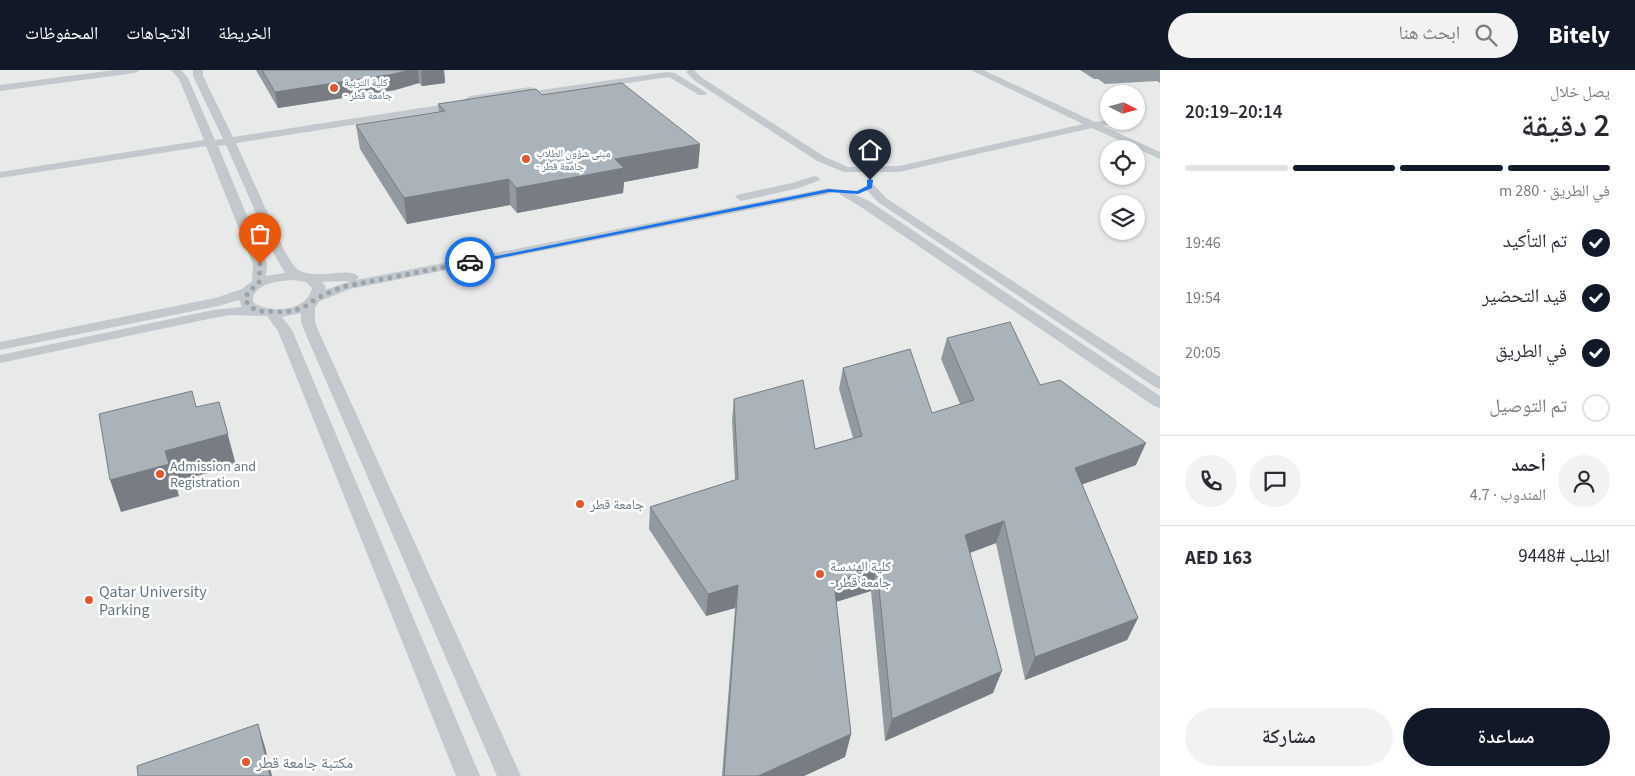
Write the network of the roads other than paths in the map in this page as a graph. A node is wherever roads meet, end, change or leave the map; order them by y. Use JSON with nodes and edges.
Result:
{"nodes":[{"id":1,"x":93,"y":70,"type":"edge"},
{"id":2,"x":135,"y":70,"type":"edge"},
{"id":3,"x":176,"y":70,"type":"edge"},
{"id":4,"x":198,"y":70,"type":"edge"},
{"id":5,"x":650,"y":70,"type":"edge"},
{"id":6,"x":654,"y":70,"type":"edge"},
{"id":7,"x":976,"y":70,"type":"edge"},
{"id":8,"x":997,"y":70,"type":"edge"},
{"id":9,"x":692,"y":71,"type":"edge"},
{"id":10,"x":669,"y":75,"type":"junction"},
{"id":11,"x":0,"y":82,"type":"edge"},
{"id":12,"x":0,"y":88,"type":"edge"},
{"id":13,"x":450,"y":105,"type":"junction"},
{"id":14,"x":1100,"y":119,"type":"edge"},
{"id":15,"x":1100,"y":124,"type":"edge"},
{"id":16,"x":1094,"y":125,"type":"junction"},
{"id":17,"x":1124,"y":130,"type":"edge"},
{"id":18,"x":229,"y":139,"type":"junction"},
{"id":19,"x":210,"y":142,"type":"junction"},
{"id":20,"x":1160,"y":146,"type":"edge"},
{"id":21,"x":1160,"y":156,"type":"edge"},
{"id":22,"x":898,"y":168,"type":"junction"},
{"id":23,"x":812,"y":170,"type":"junction"},
{"id":24,"x":847,"y":170,"type":"junction"},
{"id":25,"x":0,"y":176,"type":"edge"},
{"id":26,"x":871,"y":185,"type":"junction"},
{"id":27,"x":829,"y":191,"type":"junction"},
{"id":28,"x":845,"y":193,"type":"junction"},
{"id":29,"x":984,"y":268,"type":"junction"},
{"id":30,"x":966,"y":272,"type":"junction"},
{"id":31,"x":305,"y":278,"type":"junction"},
{"id":32,"x":344,"y":283,"type":"junction"},
{"id":33,"x":253,"y":287,"type":"junction"},
{"id":34,"x":1026,"y":296,"type":"junction"},
{"id":35,"x":1007,"y":299,"type":"junction"},
{"id":36,"x":312,"y":301,"type":"junction"},
{"id":37,"x":265,"y":312,"type":"junction"},
{"id":38,"x":191,"y":313,"type":"junction"},
{"id":39,"x":0,"y":346,"type":"edge"},
{"id":40,"x":0,"y":359,"type":"edge"},
{"id":41,"x":1160,"y":384,"type":"edge"},
{"id":42,"x":1160,"y":403,"type":"edge"},
{"id":43,"x":468,"y":776,"type":"edge"},
{"id":44,"x":509,"y":776,"type":"edge"}],
"edges":[{"from":1,"to":11,"type":"street"},
{"from":2,"to":12,"type":"street"},
{"from":3,"to":19,"type":"street"},
{"from":4,"to":18,"type":"street"},
{"from":5,"to":13,"type":"street"},
{"from":6,"to":10,"type":"street"},
{"from":7,"to":16,"type":"street"},
{"from":8,"to":14,"type":"street"},
{"from":9,"to":10,"type":"street"},
{"from":9,"to":24,"type":"street"},
{"from":10,"to":13,"type":"street"},
{"from":10,"to":23,"type":"street"},
{"from":13,"to":18,"type":"street"},
{"from":15,"to":16,"type":"street"},
{"from":16,"to":21,"type":"street"},
{"from":16,"to":22,"type":"street"},
{"from":17,"to":20,"type":"street"},
{"from":18,"to":19,"type":"street"},
{"from":18,"to":31,"type":"street"},
{"from":19,"to":25,"type":"street"},
{"from":19,"to":33,"type":"street"},
{"from":22,"to":24,"type":"street"},
{"from":22,"to":26,"type":"street"},
{"from":23,"to":24,"type":"street"},
{"from":23,"to":27,"type":"street"},
{"from":23,"to":32,"type":"street"},
{"from":24,"to":26,"type":"street"},
{"from":26,"to":28,"type":"street"},
{"from":26,"to":29,"type":"street"},
{"from":27,"to":28,"type":"street"},
{"from":27,"to":32,"type":"street"},
{"from":28,"to":30,"type":"street"},
{"from":29,"to":30,"type":"street"},
{"from":29,"to":34,"type":"street"},
{"from":30,"to":35,"type":"street"},
{"from":31,"to":32,"type":"street"},
{"from":31,"to":33,"type":"street"},
{"from":31,"to":36,"type":"street"},
{"from":32,"to":36,"type":"street"},
{"from":33,"to":37,"type":"street"},
{"from":33,"to":38,"type":"street"},
{"from":34,"to":35,"type":"street"},
{"from":34,"to":41,"type":"street"},
{"from":35,"to":42,"type":"street"},
{"from":36,"to":37,"type":"street"},
{"from":36,"to":44,"type":"street"},
{"from":37,"to":38,"type":"street"},
{"from":37,"to":43,"type":"street"},
{"from":38,"to":39,"type":"street"},
{"from":38,"to":40,"type":"street"}]}
